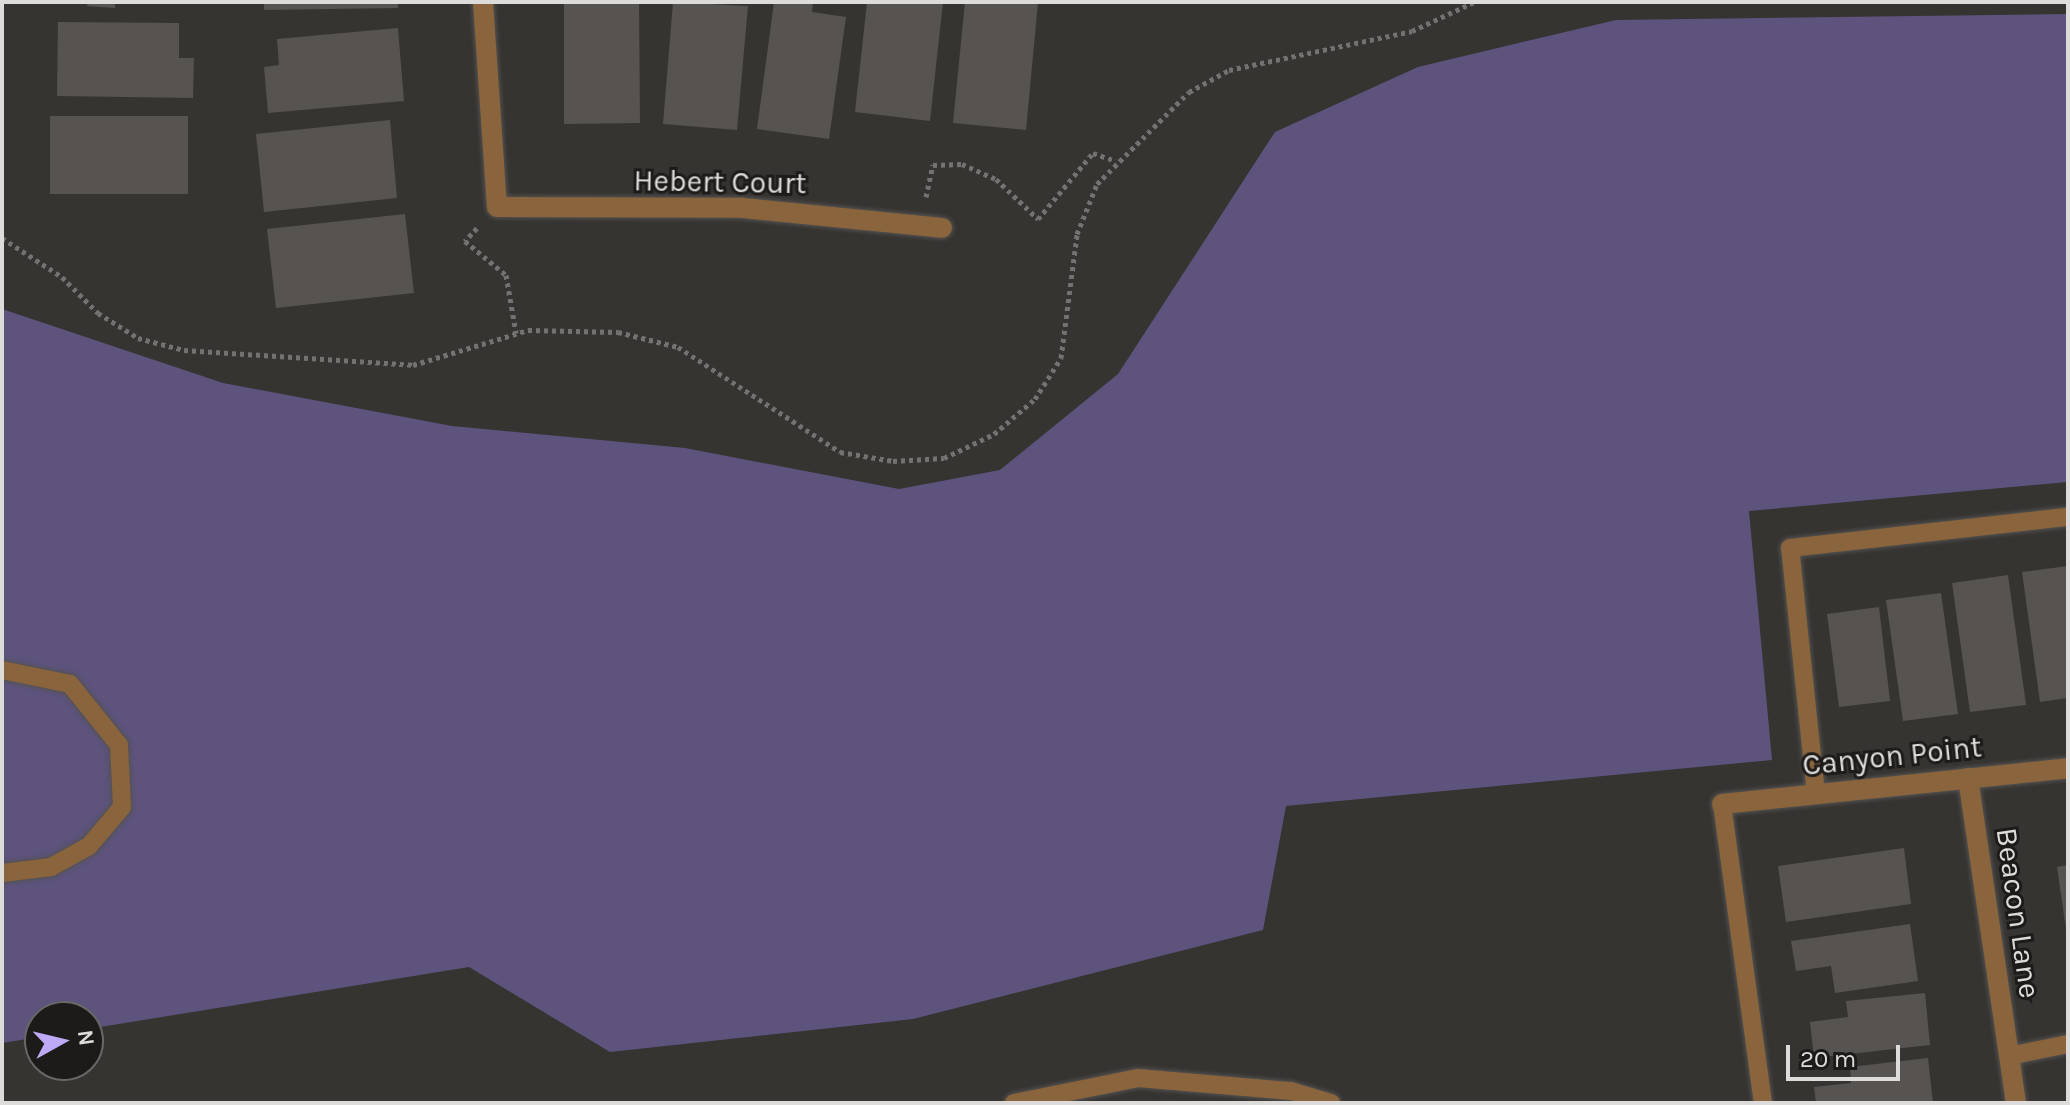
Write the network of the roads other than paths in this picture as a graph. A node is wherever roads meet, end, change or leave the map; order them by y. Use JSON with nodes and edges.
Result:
{"nodes":[{"id":1,"x":483,"y":2,"type":"edge"},
{"id":2,"x":942,"y":228,"type":"dead end"},
{"id":3,"x":2068,"y":517,"type":"edge"},
{"id":4,"x":2,"y":670,"type":"edge"},
{"id":5,"x":2068,"y":768,"type":"edge"},
{"id":6,"x":1968,"y":778,"type":"junction"},
{"id":7,"x":1816,"y":794,"type":"junction"},
{"id":8,"x":1722,"y":804,"type":"joint"},
{"id":9,"x":2,"y":873,"type":"edge"},
{"id":10,"x":2068,"y":1044,"type":"edge"},
{"id":11,"x":2009,"y":1056,"type":"junction"},
{"id":12,"x":1014,"y":1103,"type":"edge"},
{"id":13,"x":1331,"y":1103,"type":"edge"},
{"id":14,"x":1763,"y":1103,"type":"edge"},
{"id":15,"x":2016,"y":1103,"type":"edge"}],
"edges":[{"from":1,"to":2,"type":"street","name":"Hebert Court"},
{"from":3,"to":7,"type":"lane"},
{"from":4,"to":9,"type":"lane"},
{"from":5,"to":6,"type":"street","name":"Canyon Point"},
{"from":6,"to":7,"type":"street","name":"Canyon Point"},
{"from":6,"to":11,"type":"street","name":"Beacon Lane"},
{"from":7,"to":8,"type":"street","name":"Canyon Point"},
{"from":8,"to":14,"type":"lane"},
{"from":10,"to":11,"type":"lane"},
{"from":11,"to":15,"type":"street","name":"Beacon Lane"},
{"from":12,"to":13,"type":"lane"}]}
